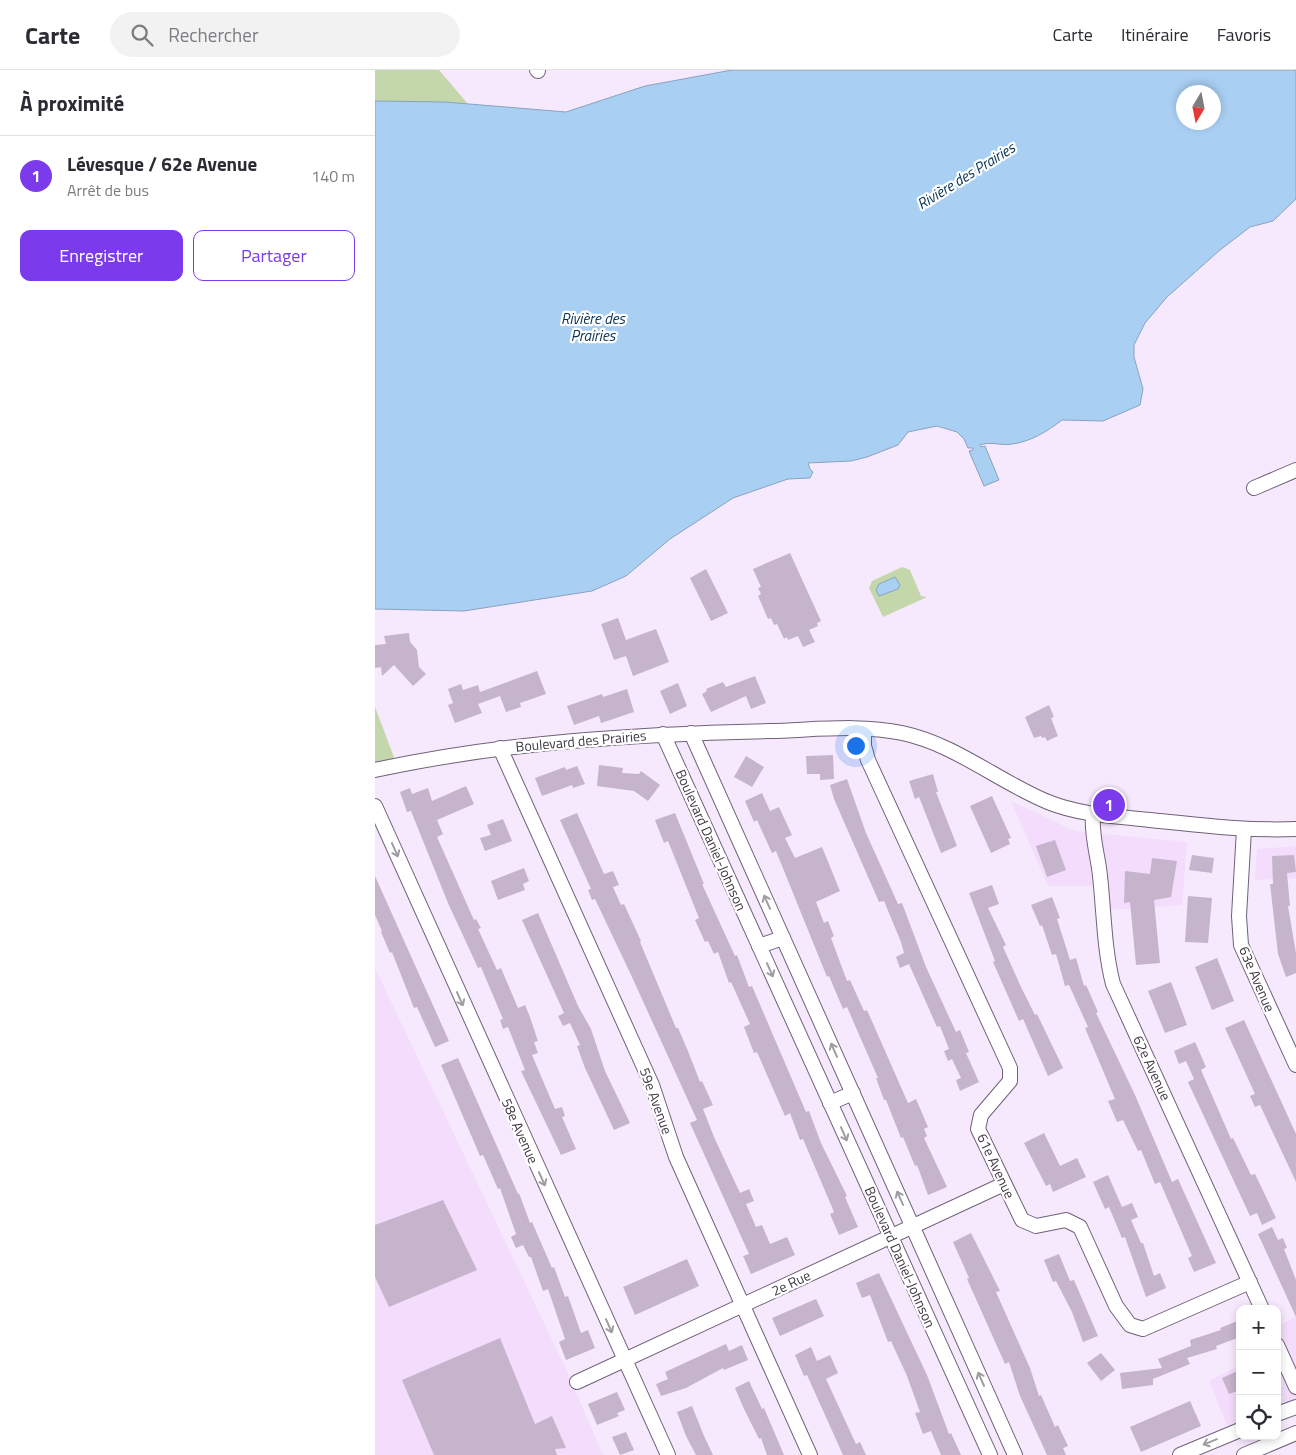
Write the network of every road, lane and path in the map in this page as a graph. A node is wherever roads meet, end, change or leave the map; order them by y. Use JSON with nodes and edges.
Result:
{"nodes":[{"id":1,"x":1296,"y":470,"type":"edge"},
{"id":2,"x":1254,"y":488,"type":"dead end"},
{"id":3,"x":864,"y":730,"type":"junction"},
{"id":4,"x":691,"y":733,"type":"junction"},
{"id":5,"x":663,"y":734,"type":"junction"},
{"id":6,"x":500,"y":748,"type":"junction"},
{"id":7,"x":375,"y":770,"type":"edge"},
{"id":8,"x":375,"y":806,"type":"edge"},
{"id":9,"x":1093,"y":814,"type":"junction"},
{"id":10,"x":1244,"y":829,"type":"junction"},
{"id":11,"x":1296,"y":829,"type":"edge"},
{"id":12,"x":783,"y":938,"type":"junction"},
{"id":13,"x":759,"y":946,"type":"junction"},
{"id":14,"x":1296,"y":1065,"type":"edge"},
{"id":15,"x":853,"y":1093,"type":"junction"},
{"id":16,"x":830,"y":1103,"type":"junction"},
{"id":17,"x":1004,"y":1184,"type":"junction"},
{"id":18,"x":913,"y":1226,"type":"junction"},
{"id":19,"x":891,"y":1237,"type":"junction"},
{"id":20,"x":1251,"y":1282,"type":"junction"},
{"id":21,"x":743,"y":1305,"type":"junction"},
{"id":22,"x":1260,"y":1305,"type":"edge"},
{"id":23,"x":1279,"y":1350,"type":"edge"},
{"id":24,"x":625,"y":1360,"type":"junction"},
{"id":25,"x":577,"y":1382,"type":"dead end"},
{"id":26,"x":1296,"y":1387,"type":"edge"},
{"id":27,"x":991,"y":1401,"type":"junction"},
{"id":28,"x":1296,"y":1407,"type":"edge"},
{"id":29,"x":970,"y":1412,"type":"junction"},
{"id":30,"x":1281,"y":1413,"type":"edge"},
{"id":31,"x":1236,"y":1432,"type":"edge"},
{"id":32,"x":1296,"y":1433,"type":"edge"},
{"id":33,"x":668,"y":1455,"type":"edge"},
{"id":34,"x":810,"y":1455,"type":"edge"},
{"id":35,"x":990,"y":1455,"type":"edge"},
{"id":36,"x":1015,"y":1455,"type":"edge"},
{"id":37,"x":1180,"y":1455,"type":"edge"},
{"id":38,"x":1244,"y":1455,"type":"edge"}],
"edges":[{"from":1,"to":2,"type":"street"},
{"from":3,"to":4,"type":"street","name":"Boulevard des Prairies"},
{"from":3,"to":9,"type":"street","name":"Boulevard des Prairies"},
{"from":3,"to":17,"type":"street","name":"61e Avenue"},
{"from":4,"to":5,"type":"street","name":"Boulevard des Prairies"},
{"from":12,"to":4,"type":"street","name":"Boulevard Daniel-Johnson","one_way":true},
{"from":5,"to":6,"type":"street","name":"Boulevard des Prairies"},
{"from":5,"to":13,"type":"street","name":"Boulevard Daniel-Johnson"},
{"from":6,"to":7,"type":"street","name":"Boulevard des Prairies"},
{"from":6,"to":21,"type":"street","name":"59e Avenue"},
{"from":8,"to":24,"type":"street","name":"58e Avenue","one_way":true},
{"from":9,"to":10,"type":"street","name":"Boulevard des Prairies"},
{"from":9,"to":20,"type":"street","name":"62e Avenue"},
{"from":10,"to":11,"type":"street","name":"Boulevard des Prairies"},
{"from":10,"to":14,"type":"street","name":"63e Avenue"},
{"from":12,"to":13,"type":"street"},
{"from":15,"to":12,"type":"street","name":"Boulevard Daniel-Johnson","one_way":true},
{"from":13,"to":16,"type":"street","name":"Boulevard Daniel-Johnson","one_way":true},
{"from":15,"to":16,"type":"street"},
{"from":18,"to":15,"type":"street","name":"Boulevard Daniel-Johnson","one_way":true},
{"from":16,"to":19,"type":"street","name":"Boulevard Daniel-Johnson","one_way":true},
{"from":17,"to":18,"type":"street","name":"2e Rue"},
{"from":17,"to":20,"type":"street","name":"61e Avenue"},
{"from":18,"to":19,"type":"street","name":"2e Rue"},
{"from":27,"to":18,"type":"street","name":"Boulevard Daniel-Johnson","one_way":true},
{"from":19,"to":21,"type":"street","name":"2e Rue"},
{"from":19,"to":29,"type":"street","name":"Boulevard Daniel-Johnson"},
{"from":20,"to":22,"type":"street","name":"62e Avenue"},
{"from":21,"to":24,"type":"street","name":"2e Rue"},
{"from":21,"to":34,"type":"street","name":"59e Avenue"},
{"from":23,"to":26,"type":"street"},
{"from":24,"to":25,"type":"street","name":"2e Rue"},
{"from":24,"to":33,"type":"street","name":"58e Avenue"},
{"from":27,"to":29,"type":"street"},
{"from":27,"to":36,"type":"street","name":"Boulevard Daniel-Johnson"},
{"from":28,"to":30,"type":"street"},
{"from":29,"to":35,"type":"street","name":"Boulevard Daniel-Johnson"},
{"from":31,"to":37,"type":"street","one_way":true},
{"from":32,"to":38,"type":"street"}]}
